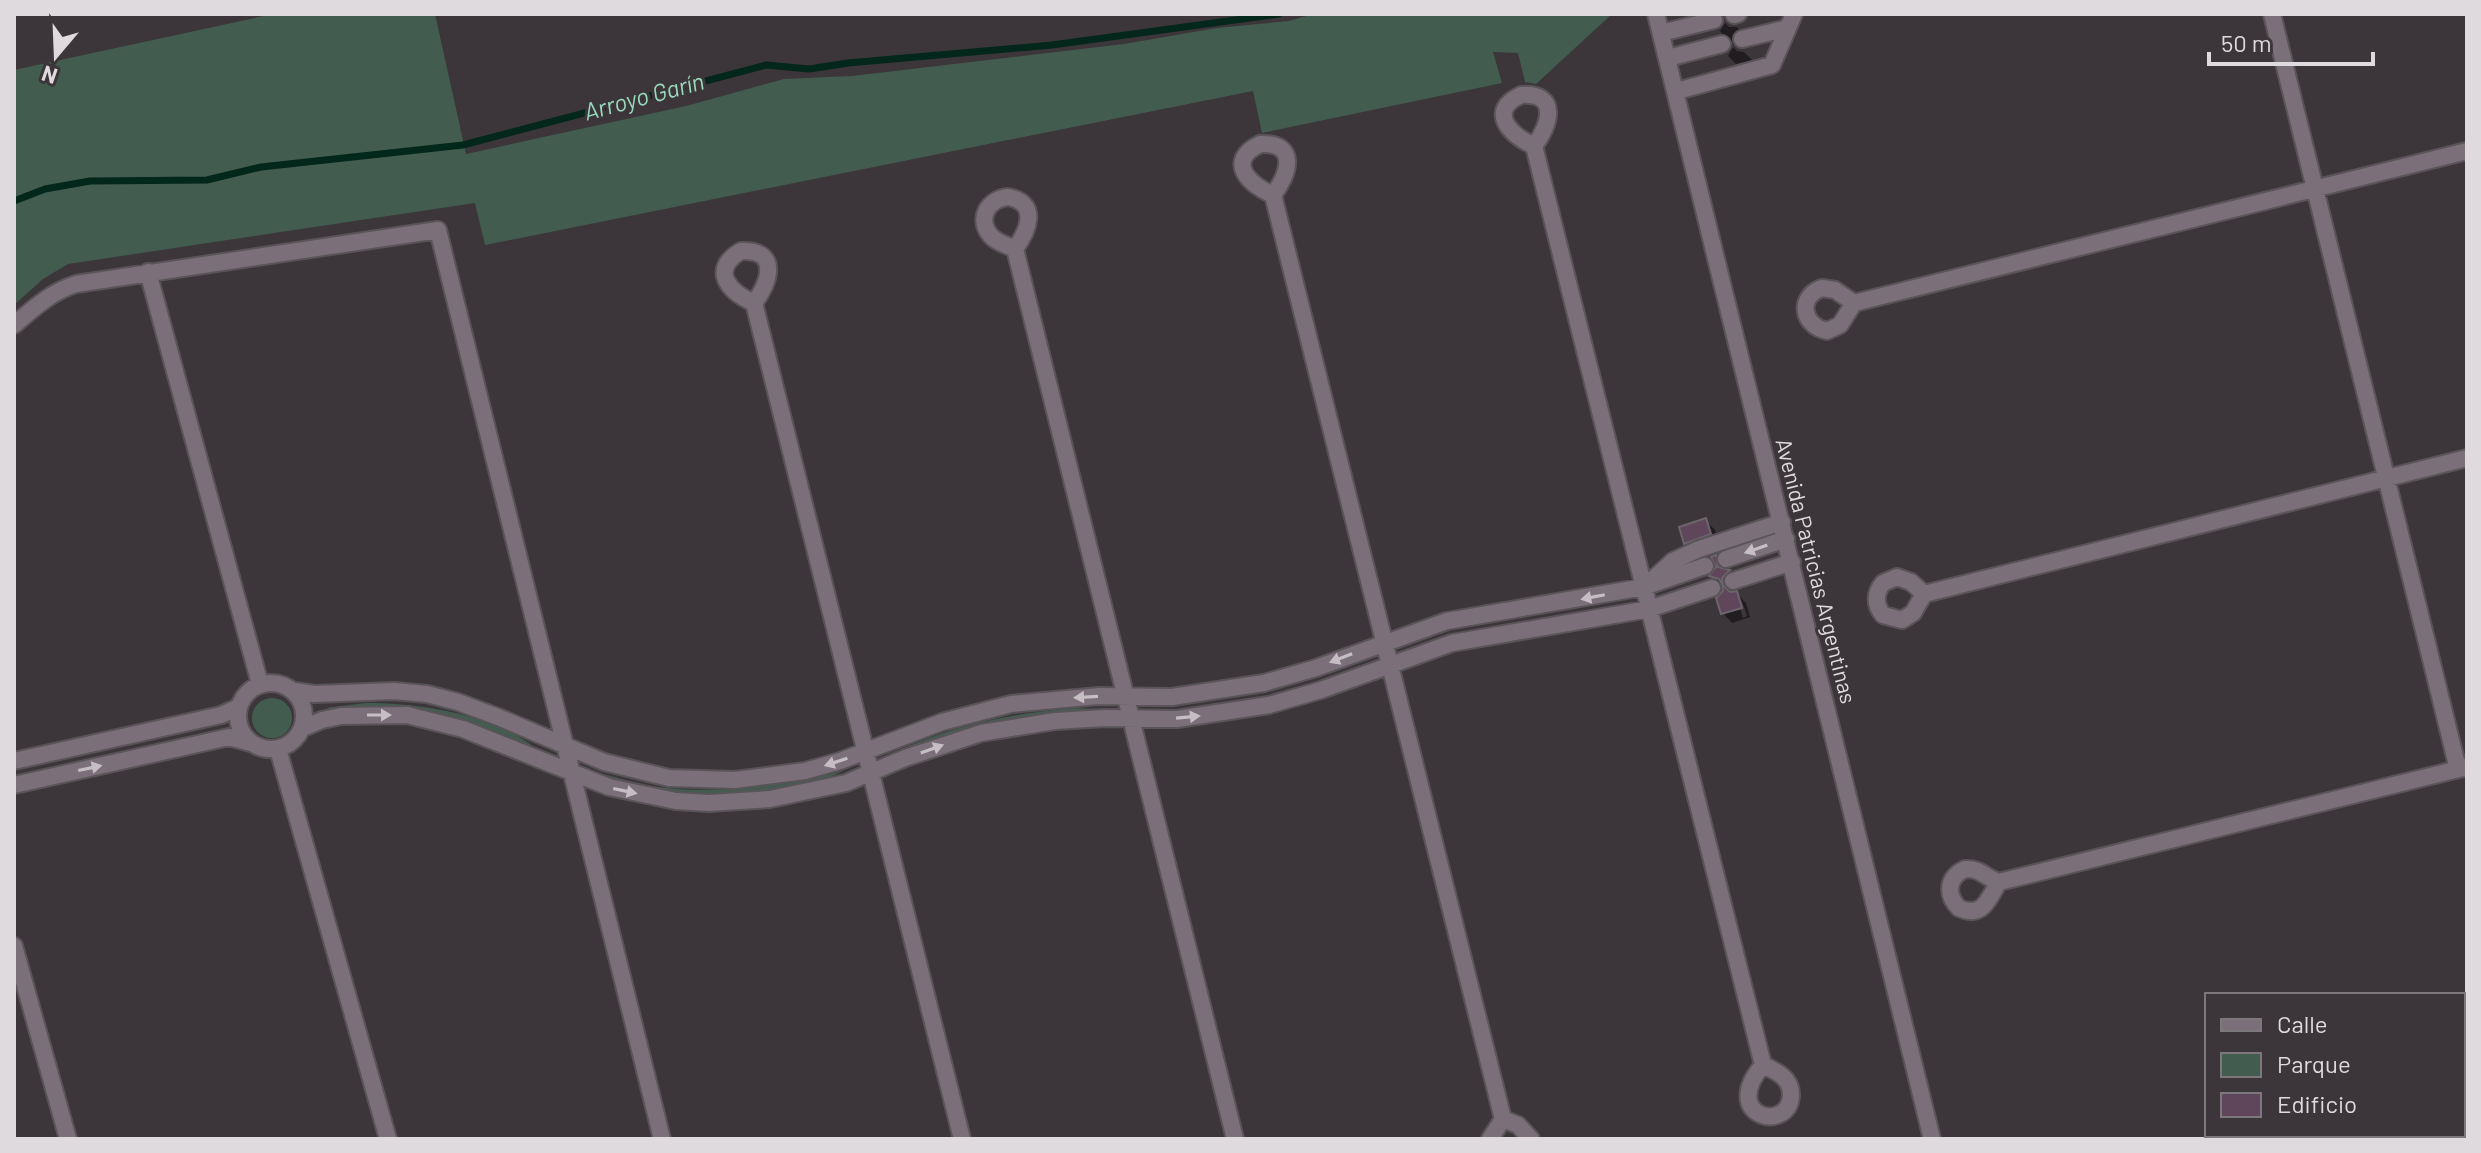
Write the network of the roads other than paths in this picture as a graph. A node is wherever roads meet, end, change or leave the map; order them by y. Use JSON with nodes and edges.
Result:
{"nodes":[{"id":1,"x":1656,"y":14,"type":"edge"},
{"id":2,"x":2272,"y":14,"type":"edge"},
{"id":3,"x":1714,"y":20,"type":"dead end"},
{"id":4,"x":1791,"y":21,"type":"edge"},
{"id":5,"x":1661,"y":33,"type":"junction"},
{"id":6,"x":1742,"y":39,"type":"dead end"},
{"id":7,"x":1722,"y":44,"type":"dead end"},
{"id":8,"x":1668,"y":58,"type":"junction"},
{"id":9,"x":1677,"y":91,"type":"junction"},
{"id":10,"x":1534,"y":146,"type":"dead end"},
{"id":11,"x":2467,"y":151,"type":"edge"},
{"id":12,"x":2314,"y":188,"type":"junction"},
{"id":13,"x":1273,"y":195,"type":"dead end"},
{"id":14,"x":1015,"y":249,"type":"dead end"},
{"id":15,"x":148,"y":272,"type":"junction"},
{"id":16,"x":754,"y":303,"type":"dead end"},
{"id":17,"x":1854,"y":303,"type":"dead end"},
{"id":18,"x":14,"y":325,"type":"edge"},
{"id":19,"x":2467,"y":458,"type":"edge"},
{"id":20,"x":2386,"y":479,"type":"junction"},
{"id":21,"x":1782,"y":522,"type":"junction"},
{"id":22,"x":1786,"y":539,"type":"junction"},
{"id":23,"x":1726,"y":559,"type":"dead end"},
{"id":24,"x":1792,"y":562,"type":"junction"},
{"id":25,"x":1705,"y":566,"type":"dead end"},
{"id":26,"x":1733,"y":581,"type":"dead end"},
{"id":27,"x":1644,"y":587,"type":"junction"},
{"id":28,"x":1712,"y":588,"type":"dead end"},
{"id":29,"x":1924,"y":594,"type":"dead end"},
{"id":30,"x":1649,"y":609,"type":"junction"},
{"id":31,"x":1384,"y":643,"type":"junction"},
{"id":32,"x":1389,"y":664,"type":"junction"},
{"id":33,"x":260,"y":684,"type":"junction"},
{"id":34,"x":294,"y":691,"type":"junction"},
{"id":35,"x":1126,"y":696,"type":"junction"},
{"id":36,"x":239,"y":707,"type":"junction"},
{"id":37,"x":1131,"y":718,"type":"junction"},
{"id":38,"x":303,"y":728,"type":"junction"},
{"id":39,"x":251,"y":743,"type":"junction"},
{"id":40,"x":565,"y":746,"type":"junction"},
{"id":41,"x":278,"y":749,"type":"junction"},
{"id":42,"x":866,"y":751,"type":"junction"},
{"id":43,"x":14,"y":761,"type":"edge"},
{"id":44,"x":2462,"y":768,"type":"edge"},
{"id":45,"x":572,"y":773,"type":"junction"},
{"id":46,"x":871,"y":773,"type":"junction"},
{"id":47,"x":14,"y":785,"type":"edge"},
{"id":48,"x":1999,"y":882,"type":"dead end"},
{"id":49,"x":14,"y":946,"type":"edge"},
{"id":50,"x":1763,"y":1065,"type":"dead end"},
{"id":51,"x":1503,"y":1119,"type":"junction"},
{"id":52,"x":68,"y":1139,"type":"edge"},
{"id":53,"x":388,"y":1139,"type":"edge"},
{"id":54,"x":662,"y":1139,"type":"edge"},
{"id":55,"x":962,"y":1139,"type":"edge"},
{"id":56,"x":1235,"y":1139,"type":"edge"},
{"id":57,"x":1490,"y":1139,"type":"edge"},
{"id":58,"x":1531,"y":1139,"type":"edge"},
{"id":59,"x":1932,"y":1139,"type":"edge"}],
"edges":[{"from":1,"to":5,"type":"street","name":"Avenida Patricias Argentinas"},
{"from":2,"to":12,"type":"street"},
{"from":3,"to":5,"type":"street"},
{"from":4,"to":6,"type":"street"},
{"from":4,"to":9,"type":"street"},
{"from":5,"to":8,"type":"street","name":"Avenida Patricias Argentinas"},
{"from":7,"to":8,"type":"street"},
{"from":8,"to":9,"type":"street","name":"Avenida Patricias Argentinas"},
{"from":9,"to":21,"type":"street","name":"Avenida Patricias Argentinas"},
{"from":10,"to":27,"type":"street"},
{"from":11,"to":12,"type":"street"},
{"from":12,"to":17,"type":"street"},
{"from":12,"to":20,"type":"street"},
{"from":13,"to":31,"type":"street"},
{"from":14,"to":35,"type":"street"},
{"from":15,"to":18,"type":"street"},
{"from":15,"to":33,"type":"street"},
{"from":15,"to":40,"type":"street"},
{"from":16,"to":42,"type":"street"},
{"from":19,"to":20,"type":"street"},
{"from":20,"to":29,"type":"street"},
{"from":20,"to":44,"type":"street"},
{"from":21,"to":22,"type":"street","name":"Avenida Patricias Argentinas"},
{"from":21,"to":27,"type":"street"},
{"from":22,"to":23,"type":"street","one_way":true},
{"from":22,"to":24,"type":"street","name":"Avenida Patricias Argentinas"},
{"from":24,"to":26,"type":"street"},
{"from":24,"to":59,"type":"street","name":"Avenida Patricias Argentinas"},
{"from":25,"to":27,"type":"street"},
{"from":27,"to":30,"type":"street"},
{"from":27,"to":31,"type":"street","one_way":true},
{"from":28,"to":30,"type":"street"},
{"from":30,"to":32,"type":"street"},
{"from":30,"to":50,"type":"street"},
{"from":31,"to":32,"type":"street"},
{"from":31,"to":35,"type":"street","one_way":true},
{"from":37,"to":32,"type":"street","one_way":true},
{"from":32,"to":51,"type":"street"},
{"from":33,"to":34,"type":"street"},
{"from":33,"to":36,"type":"street"},
{"from":34,"to":38,"type":"street"},
{"from":34,"to":40,"type":"street"},
{"from":35,"to":37,"type":"street"},
{"from":35,"to":42,"type":"street","one_way":true},
{"from":36,"to":39,"type":"street"},
{"from":36,"to":43,"type":"street"},
{"from":46,"to":37,"type":"street","one_way":true},
{"from":37,"to":56,"type":"street"},
{"from":38,"to":41,"type":"street"},
{"from":38,"to":45,"type":"street","one_way":true},
{"from":39,"to":41,"type":"street"},
{"from":47,"to":39,"type":"street","one_way":true},
{"from":42,"to":40,"type":"street","one_way":true},
{"from":40,"to":45,"type":"street"},
{"from":41,"to":53,"type":"street"},
{"from":42,"to":46,"type":"street"},
{"from":44,"to":48,"type":"street"},
{"from":45,"to":46,"type":"street","one_way":true},
{"from":45,"to":54,"type":"street"},
{"from":46,"to":55,"type":"street"},
{"from":49,"to":52,"type":"street"},
{"from":51,"to":57,"type":"street"},
{"from":51,"to":58,"type":"street"}]}
